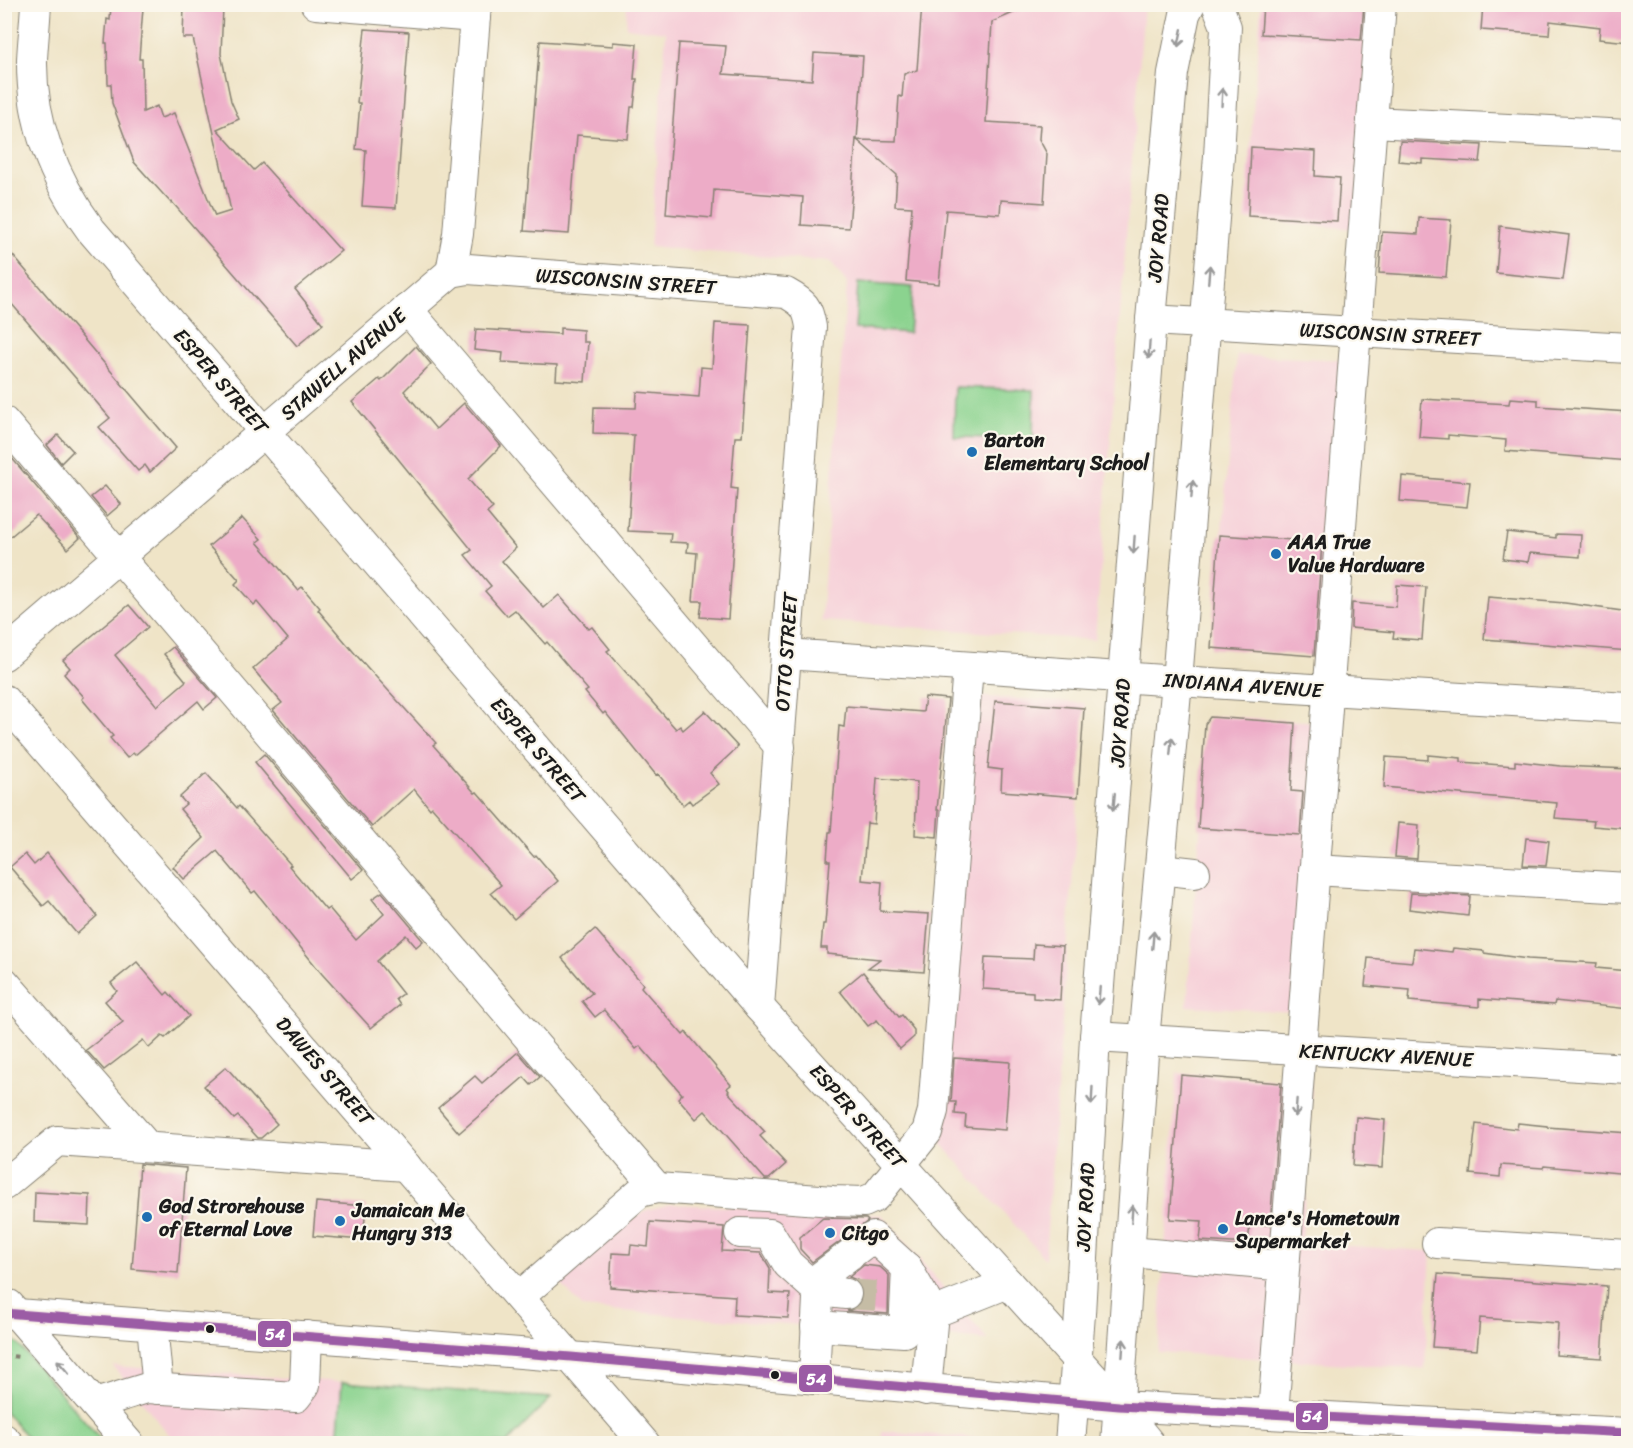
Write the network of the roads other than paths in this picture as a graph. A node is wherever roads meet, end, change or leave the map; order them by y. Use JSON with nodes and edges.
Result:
{"nodes":[{"id":1,"x":36,"y":4,"type":"edge"},
{"id":2,"x":316,"y":4,"type":"edge"},
{"id":3,"x":1190,"y":4,"type":"edge"},
{"id":4,"x":1217,"y":4,"type":"edge"},
{"id":5,"x":1381,"y":4,"type":"edge"},
{"id":6,"x":475,"y":11,"type":"edge"},
{"id":7,"x":1372,"y":122,"type":"junction"},
{"id":8,"x":1629,"y":135,"type":"edge"},
{"id":9,"x":451,"y":272,"type":"junction"},
{"id":10,"x":800,"y":301,"type":"joint"},
{"id":11,"x":407,"y":309,"type":"junction"},
{"id":12,"x":1151,"y":320,"type":"junction"},
{"id":13,"x":1205,"y":323,"type":"junction"},
{"id":14,"x":1356,"y":332,"type":"junction"},
{"id":15,"x":1629,"y":348,"type":"edge"},
{"id":16,"x":4,"y":422,"type":"edge"},
{"id":17,"x":264,"y":432,"type":"junction"},
{"id":18,"x":120,"y":556,"type":"junction"},
{"id":19,"x":786,"y":654,"type":"junction"},
{"id":20,"x":4,"y":655,"type":"edge"},
{"id":21,"x":968,"y":667,"type":"junction"},
{"id":22,"x":1124,"y":678,"type":"junction"},
{"id":23,"x":1177,"y":681,"type":"junction"},
{"id":24,"x":1328,"y":691,"type":"junction"},
{"id":25,"x":4,"y":699,"type":"edge"},
{"id":26,"x":1629,"y":708,"type":"edge"},
{"id":27,"x":780,"y":747,"type":"junction"},
{"id":28,"x":1160,"y":869,"type":"junction"},
{"id":29,"x":1195,"y":873,"type":"dead end"},
{"id":30,"x":1310,"y":879,"type":"junction"},
{"id":31,"x":1629,"y":888,"type":"edge"},
{"id":32,"x":4,"y":982,"type":"edge"},
{"id":33,"x":759,"y":1007,"type":"junction"},
{"id":34,"x":1095,"y":1037,"type":"junction"},
{"id":35,"x":1144,"y":1040,"type":"junction"},
{"id":36,"x":1300,"y":1050,"type":"junction"},
{"id":37,"x":1629,"y":1069,"type":"edge"},
{"id":38,"x":148,"y":1147,"type":"junction"},
{"id":39,"x":901,"y":1164,"type":"junction"},
{"id":40,"x":406,"y":1166,"type":"junction"},
{"id":41,"x":4,"y":1185,"type":"edge"},
{"id":42,"x":657,"y":1188,"type":"junction"},
{"id":43,"x":740,"y":1233,"type":"dead end"},
{"id":44,"x":1437,"y":1243,"type":"dead end"},
{"id":45,"x":1629,"y":1255,"type":"edge"},
{"id":46,"x":1129,"y":1262,"type":"junction"},
{"id":47,"x":1284,"y":1266,"type":"junction"},
{"id":48,"x":1081,"y":1269,"type":"junction"},
{"id":49,"x":1008,"y":1283,"type":"junction"},
{"id":50,"x":901,"y":1287,"type":"junction"},
{"id":51,"x":832,"y":1293,"type":"junction"},
{"id":52,"x":519,"y":1297,"type":"junction"},
{"id":53,"x":9,"y":1309,"type":"edge"},
{"id":54,"x":933,"y":1313,"type":"junction"},
{"id":55,"x":152,"y":1324,"type":"junction"},
{"id":56,"x":816,"y":1326,"type":"junction"},
{"id":57,"x":307,"y":1336,"type":"junction"},
{"id":58,"x":570,"y":1357,"type":"junction"},
{"id":59,"x":1076,"y":1359,"type":"junction"},
{"id":60,"x":814,"y":1379,"type":"junction"},
{"id":61,"x":158,"y":1389,"type":"junction"},
{"id":62,"x":926,"y":1390,"type":"junction"},
{"id":63,"x":1073,"y":1402,"type":"junction"},
{"id":64,"x":95,"y":1404,"type":"junction"},
{"id":65,"x":1119,"y":1406,"type":"junction"},
{"id":66,"x":1273,"y":1414,"type":"junction"},
{"id":67,"x":1629,"y":1433,"type":"edge"},
{"id":68,"x":4,"y":1439,"type":"edge"},
{"id":69,"x":9,"y":1443,"type":"edge"},
{"id":70,"x":129,"y":1443,"type":"edge"},
{"id":71,"x":645,"y":1443,"type":"edge"},
{"id":72,"x":1070,"y":1443,"type":"edge"},
{"id":73,"x":1116,"y":1443,"type":"edge"},
{"id":74,"x":1150,"y":1443,"type":"edge"}],
"edges":[{"from":1,"to":17,"type":"street","name":"ESPER STREET"},
{"from":2,"to":6,"type":"street"},
{"from":3,"to":12,"type":"street","name":"JOY ROAD","one_way":true},
{"from":13,"to":4,"type":"street","one_way":true},
{"from":5,"to":7,"type":"street"},
{"from":6,"to":9,"type":"street"},
{"from":7,"to":8,"type":"street"},
{"from":7,"to":14,"type":"street"},
{"from":9,"to":10,"type":"street","name":"WISCONSIN STREET"},
{"from":9,"to":11,"type":"street","name":"STAWELL AVENUE"},
{"from":10,"to":19,"type":"street","name":"OTTO STREET"},
{"from":11,"to":17,"type":"street","name":"STAWELL AVENUE"},
{"from":11,"to":27,"type":"street"},
{"from":12,"to":13,"type":"street","name":"WISCONSIN STREET"},
{"from":12,"to":22,"type":"street","name":"JOY ROAD","one_way":true},
{"from":13,"to":14,"type":"street","name":"WISCONSIN STREET"},
{"from":23,"to":13,"type":"street","one_way":true},
{"from":14,"to":15,"type":"street","name":"WISCONSIN STREET"},
{"from":14,"to":24,"type":"street"},
{"from":16,"to":18,"type":"street"},
{"from":17,"to":18,"type":"street","name":"STAWELL AVENUE"},
{"from":17,"to":33,"type":"street","name":"ESPER STREET"},
{"from":18,"to":20,"type":"street","name":"STAWELL AVENUE"},
{"from":18,"to":42,"type":"street"},
{"from":19,"to":21,"type":"street","name":"INDIANA AVENUE"},
{"from":19,"to":27,"type":"street","name":"OTTO STREET"},
{"from":21,"to":22,"type":"street","name":"INDIANA AVENUE"},
{"from":21,"to":39,"type":"street"},
{"from":22,"to":23,"type":"street","name":"INDIANA AVENUE"},
{"from":22,"to":34,"type":"street","name":"JOY ROAD","one_way":true},
{"from":23,"to":24,"type":"street","name":"INDIANA AVENUE"},
{"from":28,"to":23,"type":"street","one_way":true},
{"from":24,"to":26,"type":"street","name":"INDIANA AVENUE"},
{"from":24,"to":30,"type":"street"},
{"from":25,"to":40,"type":"street","name":"DAWES STREET"},
{"from":27,"to":33,"type":"street","name":"OTTO STREET"},
{"from":28,"to":29,"type":"street"},
{"from":35,"to":28,"type":"street","one_way":true},
{"from":30,"to":31,"type":"street"},
{"from":30,"to":36,"type":"street"},
{"from":32,"to":38,"type":"street"},
{"from":33,"to":39,"type":"street","name":"ESPER STREET"},
{"from":34,"to":35,"type":"street","name":"KENTUCKY AVENUE"},
{"from":34,"to":48,"type":"street","name":"JOY ROAD","one_way":true},
{"from":35,"to":36,"type":"street","name":"KENTUCKY AVENUE"},
{"from":46,"to":35,"type":"street","one_way":true},
{"from":36,"to":37,"type":"street","name":"KENTUCKY AVENUE"},
{"from":36,"to":47,"type":"street","one_way":true},
{"from":38,"to":40,"type":"street"},
{"from":38,"to":41,"type":"street"},
{"from":39,"to":42,"type":"street"},
{"from":39,"to":49,"type":"street","name":"ESPER STREET"},
{"from":40,"to":52,"type":"street","name":"DAWES STREET"},
{"from":42,"to":52,"type":"street"},
{"from":43,"to":51,"type":"street"},
{"from":44,"to":45,"type":"street"},
{"from":46,"to":47,"type":"street"},
{"from":46,"to":48,"type":"street"},
{"from":65,"to":46,"type":"street","one_way":true},
{"from":47,"to":66,"type":"street"},
{"from":48,"to":59,"type":"street","name":"JOY ROAD"},
{"from":49,"to":54,"type":"street"},
{"from":49,"to":59,"type":"street","name":"ESPER STREET"},
{"from":50,"to":51,"type":"street"},
{"from":50,"to":54,"type":"street"},
{"from":50,"to":56,"type":"street"},
{"from":51,"to":56,"type":"street"},
{"from":52,"to":58,"type":"street","name":"DAWES STREET"},
{"from":53,"to":55,"type":"street"},
{"from":64,"to":53,"type":"street","one_way":true},
{"from":54,"to":62,"type":"street"},
{"from":55,"to":57,"type":"street"},
{"from":55,"to":61,"type":"street"},
{"from":56,"to":60,"type":"street"},
{"from":57,"to":58,"type":"street"},
{"from":57,"to":61,"type":"street"},
{"from":58,"to":60,"type":"street"},
{"from":58,"to":71,"type":"street","name":"DAWES STREET"},
{"from":59,"to":63,"type":"street","name":"JOY ROAD"},
{"from":59,"to":65,"type":"street","name":"ESPER STREET"},
{"from":60,"to":62,"type":"street"},
{"from":61,"to":64,"type":"street"},
{"from":62,"to":63,"type":"street"},
{"from":63,"to":65,"type":"street"},
{"from":63,"to":72,"type":"street","name":"JOY ROAD"},
{"from":64,"to":70,"type":"street"},
{"from":65,"to":66,"type":"street"},
{"from":65,"to":73,"type":"street"},
{"from":65,"to":74,"type":"street","name":"ESPER STREET"},
{"from":66,"to":67,"type":"street"},
{"from":68,"to":69,"type":"street"}]}
